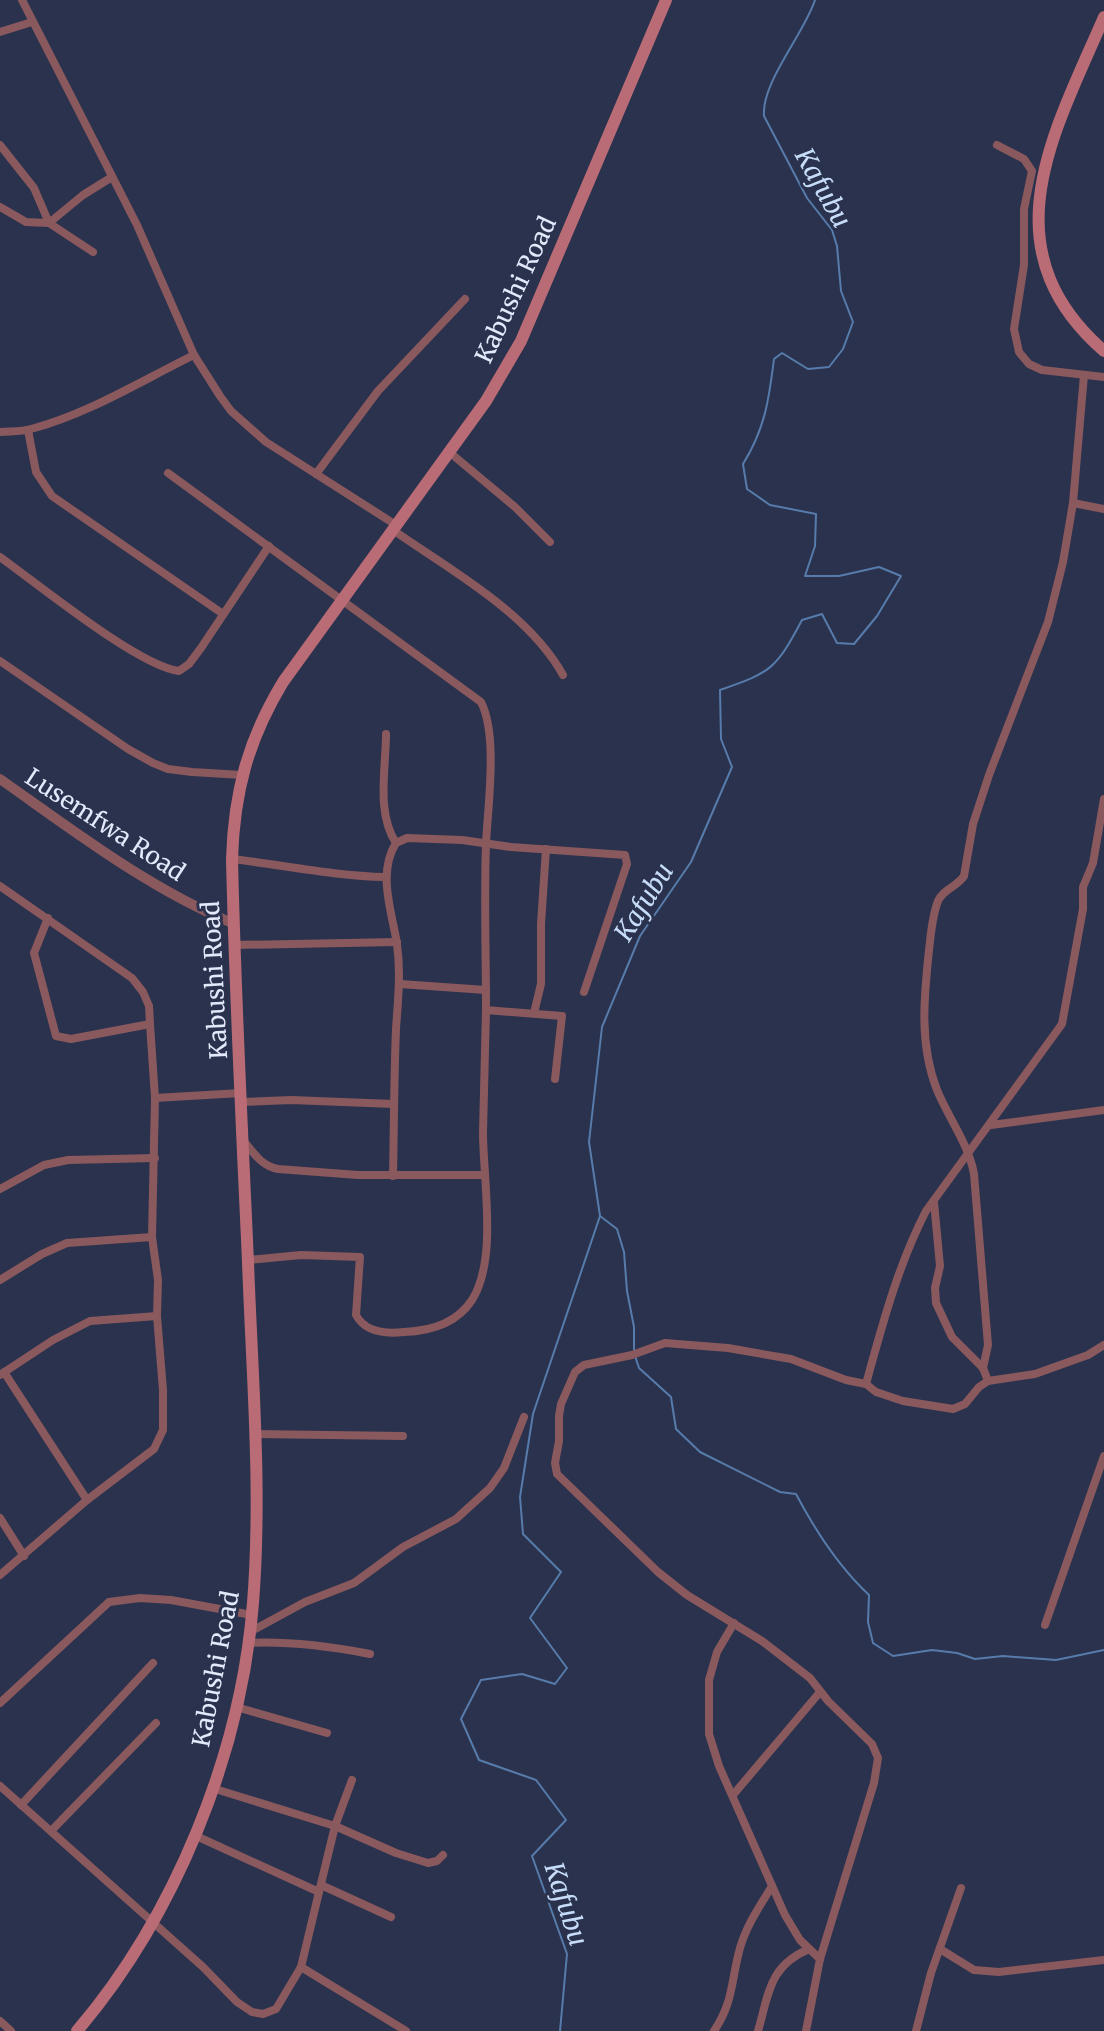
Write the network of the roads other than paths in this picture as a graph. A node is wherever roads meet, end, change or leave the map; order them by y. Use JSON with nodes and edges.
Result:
{"nodes":[{"id":1,"x":22,"y":0,"type":"edge"},
{"id":2,"x":666,"y":0,"type":"edge"},
{"id":3,"x":1104,"y":17,"type":"edge"},
{"id":4,"x":32,"y":22,"type":"junction"},
{"id":5,"x":0,"y":32,"type":"edge"},
{"id":6,"x":0,"y":145,"type":"edge"},
{"id":7,"x":997,"y":145,"type":"dead end"},
{"id":8,"x":112,"y":177,"type":"junction"},
{"id":9,"x":0,"y":207,"type":"edge"},
{"id":10,"x":49,"y":223,"type":"junction"},
{"id":11,"x":1024,"y":238,"type":"junction"},
{"id":12,"x":1039,"y":239,"type":"junction"},
{"id":13,"x":93,"y":252,"type":"dead end"},
{"id":14,"x":465,"y":299,"type":"dead end"},
{"id":15,"x":1104,"y":351,"type":"edge"},
{"id":16,"x":194,"y":355,"type":"junction"},
{"id":17,"x":1084,"y":375,"type":"junction"},
{"id":18,"x":1104,"y":377,"type":"edge"},
{"id":19,"x":28,"y":430,"type":"junction"},
{"id":20,"x":0,"y":432,"type":"edge"},
{"id":21,"x":448,"y":451,"type":"junction"},
{"id":22,"x":168,"y":473,"type":"dead end"},
{"id":23,"x":316,"y":474,"type":"junction"},
{"id":24,"x":1073,"y":503,"type":"junction"},
{"id":25,"x":1104,"y":509,"type":"edge"},
{"id":26,"x":394,"y":527,"type":"junction"},
{"id":27,"x":550,"y":542,"type":"dead end"},
{"id":28,"x":269,"y":546,"type":"junction"},
{"id":29,"x":0,"y":557,"type":"edge"},
{"id":30,"x":343,"y":600,"type":"junction"},
{"id":31,"x":223,"y":614,"type":"junction"},
{"id":32,"x":0,"y":661,"type":"edge"},
{"id":33,"x":563,"y":675,"type":"dead end"},
{"id":34,"x":386,"y":734,"type":"dead end"},
{"id":35,"x":242,"y":775,"type":"junction"},
{"id":36,"x":0,"y":779,"type":"edge"},
{"id":37,"x":1104,"y":799,"type":"edge"},
{"id":38,"x":396,"y":843,"type":"junction"},
{"id":39,"x":486,"y":843,"type":"junction"},
{"id":40,"x":546,"y":849,"type":"junction"},
{"id":41,"x":232,"y":859,"type":"junction"},
{"id":42,"x":386,"y":877,"type":"junction"},
{"id":43,"x":0,"y":886,"type":"edge"},
{"id":44,"x":48,"y":918,"type":"junction"},
{"id":45,"x":232,"y":923,"type":"junction"},
{"id":46,"x":397,"y":942,"type":"junction"},
{"id":47,"x":235,"y":945,"type":"junction"},
{"id":48,"x":400,"y":984,"type":"junction"},
{"id":49,"x":486,"y":990,"type":"junction"},
{"id":50,"x":584,"y":992,"type":"dead end"},
{"id":51,"x":486,"y":1010,"type":"junction"},
{"id":52,"x":534,"y":1013,"type":"junction"},
{"id":53,"x":150,"y":1024,"type":"junction"},
{"id":54,"x":555,"y":1079,"type":"dead end"},
{"id":55,"x":242,"y":1097,"type":"junction"},
{"id":56,"x":155,"y":1098,"type":"junction"},
{"id":57,"x":394,"y":1104,"type":"junction"},
{"id":58,"x":1104,"y":1110,"type":"edge"},
{"id":59,"x":990,"y":1125,"type":"junction"},
{"id":60,"x":243,"y":1140,"type":"junction"},
{"id":61,"x":967,"y":1152,"type":"junction"},
{"id":62,"x":155,"y":1158,"type":"junction"},
{"id":63,"x":485,"y":1175,"type":"junction"},
{"id":64,"x":393,"y":1176,"type":"junction"},
{"id":65,"x":0,"y":1189,"type":"edge"},
{"id":66,"x":933,"y":1201,"type":"junction"},
{"id":67,"x":152,"y":1237,"type":"junction"},
{"id":68,"x":248,"y":1260,"type":"junction"},
{"id":69,"x":0,"y":1280,"type":"edge"},
{"id":70,"x":157,"y":1316,"type":"junction"},
{"id":71,"x":1104,"y":1345,"type":"edge"},
{"id":72,"x":983,"y":1368,"type":"junction"},
{"id":73,"x":2,"y":1374,"type":"edge"},
{"id":74,"x":988,"y":1381,"type":"junction"},
{"id":75,"x":866,"y":1384,"type":"junction"},
{"id":76,"x":524,"y":1417,"type":"dead end"},
{"id":77,"x":254,"y":1434,"type":"junction"},
{"id":78,"x":403,"y":1436,"type":"dead end"},
{"id":79,"x":1104,"y":1456,"type":"edge"},
{"id":80,"x":87,"y":1500,"type":"junction"},
{"id":81,"x":0,"y":1518,"type":"edge"},
{"id":82,"x":24,"y":1556,"type":"junction"},
{"id":83,"x":0,"y":1575,"type":"edge"},
{"id":84,"x":252,"y":1615,"type":"junction"},
{"id":85,"x":734,"y":1623,"type":"junction"},
{"id":86,"x":1045,"y":1625,"type":"dead end"},
{"id":87,"x":249,"y":1638,"type":"junction"},
{"id":88,"x":370,"y":1654,"type":"dead end"},
{"id":89,"x":153,"y":1663,"type":"dead end"},
{"id":90,"x":820,"y":1692,"type":"junction"},
{"id":91,"x":0,"y":1703,"type":"edge"},
{"id":92,"x":236,"y":1707,"type":"junction"},
{"id":93,"x":156,"y":1723,"type":"dead end"},
{"id":94,"x":327,"y":1733,"type":"dead end"},
{"id":95,"x":352,"y":1780,"type":"dead end"},
{"id":96,"x":0,"y":1786,"type":"edge"},
{"id":97,"x":212,"y":1788,"type":"junction"},
{"id":98,"x":733,"y":1795,"type":"junction"},
{"id":99,"x":21,"y":1805,"type":"junction"},
{"id":100,"x":335,"y":1826,"type":"junction"},
{"id":101,"x":51,"y":1831,"type":"junction"},
{"id":102,"x":194,"y":1835,"type":"junction"},
{"id":103,"x":443,"y":1855,"type":"dead end"},
{"id":104,"x":772,"y":1886,"type":"junction"},
{"id":105,"x":961,"y":1888,"type":"dead end"},
{"id":106,"x":320,"y":1889,"type":"junction"},
{"id":107,"x":391,"y":1917,"type":"dead end"},
{"id":108,"x":154,"y":1923,"type":"junction"},
{"id":109,"x":809,"y":1949,"type":"junction"},
{"id":110,"x":940,"y":1949,"type":"junction"},
{"id":111,"x":820,"y":1959,"type":"junction"},
{"id":112,"x":1104,"y":1960,"type":"edge"},
{"id":113,"x":301,"y":1967,"type":"junction"},
{"id":114,"x":0,"y":2021,"type":"edge"},
{"id":115,"x":85,"y":2028,"type":"edge"},
{"id":116,"x":11,"y":2031,"type":"edge"},
{"id":117,"x":406,"y":2031,"type":"edge"},
{"id":118,"x":714,"y":2031,"type":"edge"},
{"id":119,"x":758,"y":2031,"type":"edge"},
{"id":120,"x":806,"y":2031,"type":"edge"},
{"id":121,"x":916,"y":2031,"type":"edge"}],
"edges":[{"from":1,"to":4,"type":"street"},
{"from":2,"to":21,"type":"main road","name":"Kabushi Road"},
{"from":3,"to":12,"type":"main road"},
{"from":4,"to":5,"type":"street"},
{"from":4,"to":8,"type":"street"},
{"from":6,"to":10,"type":"street"},
{"from":7,"to":11,"type":"street"},
{"from":8,"to":10,"type":"street"},
{"from":8,"to":16,"type":"street"},
{"from":9,"to":10,"type":"street"},
{"from":10,"to":13,"type":"street"},
{"from":11,"to":12,"type":"street"},
{"from":11,"to":17,"type":"street"},
{"from":12,"to":15,"type":"main road"},
{"from":14,"to":23,"type":"street"},
{"from":16,"to":19,"type":"street"},
{"from":16,"to":23,"type":"street"},
{"from":17,"to":18,"type":"street"},
{"from":17,"to":24,"type":"street"},
{"from":19,"to":20,"type":"street"},
{"from":19,"to":31,"type":"street"},
{"from":21,"to":26,"type":"main road","name":"Kabushi Road"},
{"from":21,"to":27,"type":"street"},
{"from":22,"to":28,"type":"street"},
{"from":23,"to":26,"type":"street"},
{"from":24,"to":25,"type":"street"},
{"from":24,"to":61,"type":"street"},
{"from":26,"to":30,"type":"main road","name":"Kabushi Road"},
{"from":26,"to":33,"type":"street"},
{"from":28,"to":30,"type":"street"},
{"from":28,"to":31,"type":"street"},
{"from":29,"to":31,"type":"street"},
{"from":30,"to":35,"type":"main road","name":"Kabushi Road"},
{"from":30,"to":39,"type":"street"},
{"from":32,"to":35,"type":"street"},
{"from":34,"to":38,"type":"street"},
{"from":35,"to":41,"type":"main road","name":"Kabushi Road"},
{"from":36,"to":45,"type":"street","name":"Lusemfwa Road"},
{"from":37,"to":59,"type":"street"},
{"from":38,"to":39,"type":"street"},
{"from":38,"to":42,"type":"street"},
{"from":39,"to":40,"type":"street"},
{"from":39,"to":49,"type":"street"},
{"from":40,"to":50,"type":"street"},
{"from":40,"to":52,"type":"street"},
{"from":41,"to":42,"type":"street"},
{"from":41,"to":45,"type":"main road","name":"Kabushi Road"},
{"from":42,"to":46,"type":"street"},
{"from":43,"to":44,"type":"street"},
{"from":44,"to":53,"type":"street"},
{"from":44,"to":53,"type":"street"},
{"from":45,"to":47,"type":"main road","name":"Kabushi Road"},
{"from":46,"to":47,"type":"street"},
{"from":46,"to":48,"type":"street"},
{"from":47,"to":55,"type":"main road","name":"Kabushi Road"},
{"from":48,"to":49,"type":"street"},
{"from":48,"to":57,"type":"street"},
{"from":49,"to":51,"type":"street"},
{"from":51,"to":52,"type":"street"},
{"from":51,"to":63,"type":"street"},
{"from":52,"to":54,"type":"street"},
{"from":53,"to":56,"type":"street"},
{"from":55,"to":56,"type":"street"},
{"from":55,"to":57,"type":"street"},
{"from":55,"to":60,"type":"main road","name":"Kabushi Road"},
{"from":56,"to":62,"type":"street"},
{"from":57,"to":64,"type":"street"},
{"from":58,"to":59,"type":"street"},
{"from":59,"to":61,"type":"street"},
{"from":60,"to":64,"type":"street"},
{"from":60,"to":68,"type":"main road","name":"Kabushi Road"},
{"from":61,"to":66,"type":"street"},
{"from":61,"to":72,"type":"street"},
{"from":62,"to":65,"type":"street"},
{"from":62,"to":67,"type":"street"},
{"from":63,"to":64,"type":"street"},
{"from":63,"to":68,"type":"street"},
{"from":66,"to":72,"type":"street"},
{"from":66,"to":75,"type":"street"},
{"from":67,"to":69,"type":"street"},
{"from":67,"to":70,"type":"street"},
{"from":68,"to":77,"type":"main road","name":"Kabushi Road"},
{"from":70,"to":73,"type":"street"},
{"from":70,"to":80,"type":"street"},
{"from":71,"to":74,"type":"street"},
{"from":72,"to":74,"type":"street"},
{"from":73,"to":80,"type":"street"},
{"from":74,"to":75,"type":"street"},
{"from":75,"to":85,"type":"street"},
{"from":76,"to":87,"type":"street"},
{"from":77,"to":78,"type":"street"},
{"from":77,"to":84,"type":"main road","name":"Kabushi Road"},
{"from":79,"to":86,"type":"street"},
{"from":80,"to":82,"type":"street"},
{"from":81,"to":82,"type":"street"},
{"from":82,"to":83,"type":"street"},
{"from":84,"to":87,"type":"main road","name":"Kabushi Road"},
{"from":84,"to":91,"type":"street"},
{"from":85,"to":90,"type":"street"},
{"from":85,"to":98,"type":"street"},
{"from":87,"to":88,"type":"street"},
{"from":87,"to":92,"type":"main road","name":"Kabushi Road"},
{"from":89,"to":99,"type":"street"},
{"from":90,"to":98,"type":"street"},
{"from":90,"to":111,"type":"street"},
{"from":92,"to":94,"type":"street"},
{"from":92,"to":97,"type":"main road","name":"Kabushi Road"},
{"from":93,"to":101,"type":"street"},
{"from":95,"to":100,"type":"street"},
{"from":96,"to":99,"type":"street"},
{"from":97,"to":100,"type":"street"},
{"from":97,"to":102,"type":"main road","name":"Kabushi Road"},
{"from":98,"to":104,"type":"street"},
{"from":99,"to":101,"type":"street"},
{"from":100,"to":103,"type":"street"},
{"from":100,"to":106,"type":"street"},
{"from":101,"to":108,"type":"street"},
{"from":102,"to":106,"type":"street"},
{"from":102,"to":108,"type":"main road","name":"Kabushi Road"},
{"from":104,"to":109,"type":"street"},
{"from":104,"to":118,"type":"street"},
{"from":105,"to":110,"type":"street"},
{"from":106,"to":107,"type":"street"},
{"from":106,"to":113,"type":"street"},
{"from":108,"to":113,"type":"street"},
{"from":108,"to":115,"type":"main road","name":"Kabushi Road"},
{"from":109,"to":111,"type":"street"},
{"from":109,"to":119,"type":"street"},
{"from":110,"to":112,"type":"street"},
{"from":110,"to":121,"type":"street"},
{"from":111,"to":120,"type":"street"},
{"from":113,"to":117,"type":"street"},
{"from":114,"to":116,"type":"street"}]}
